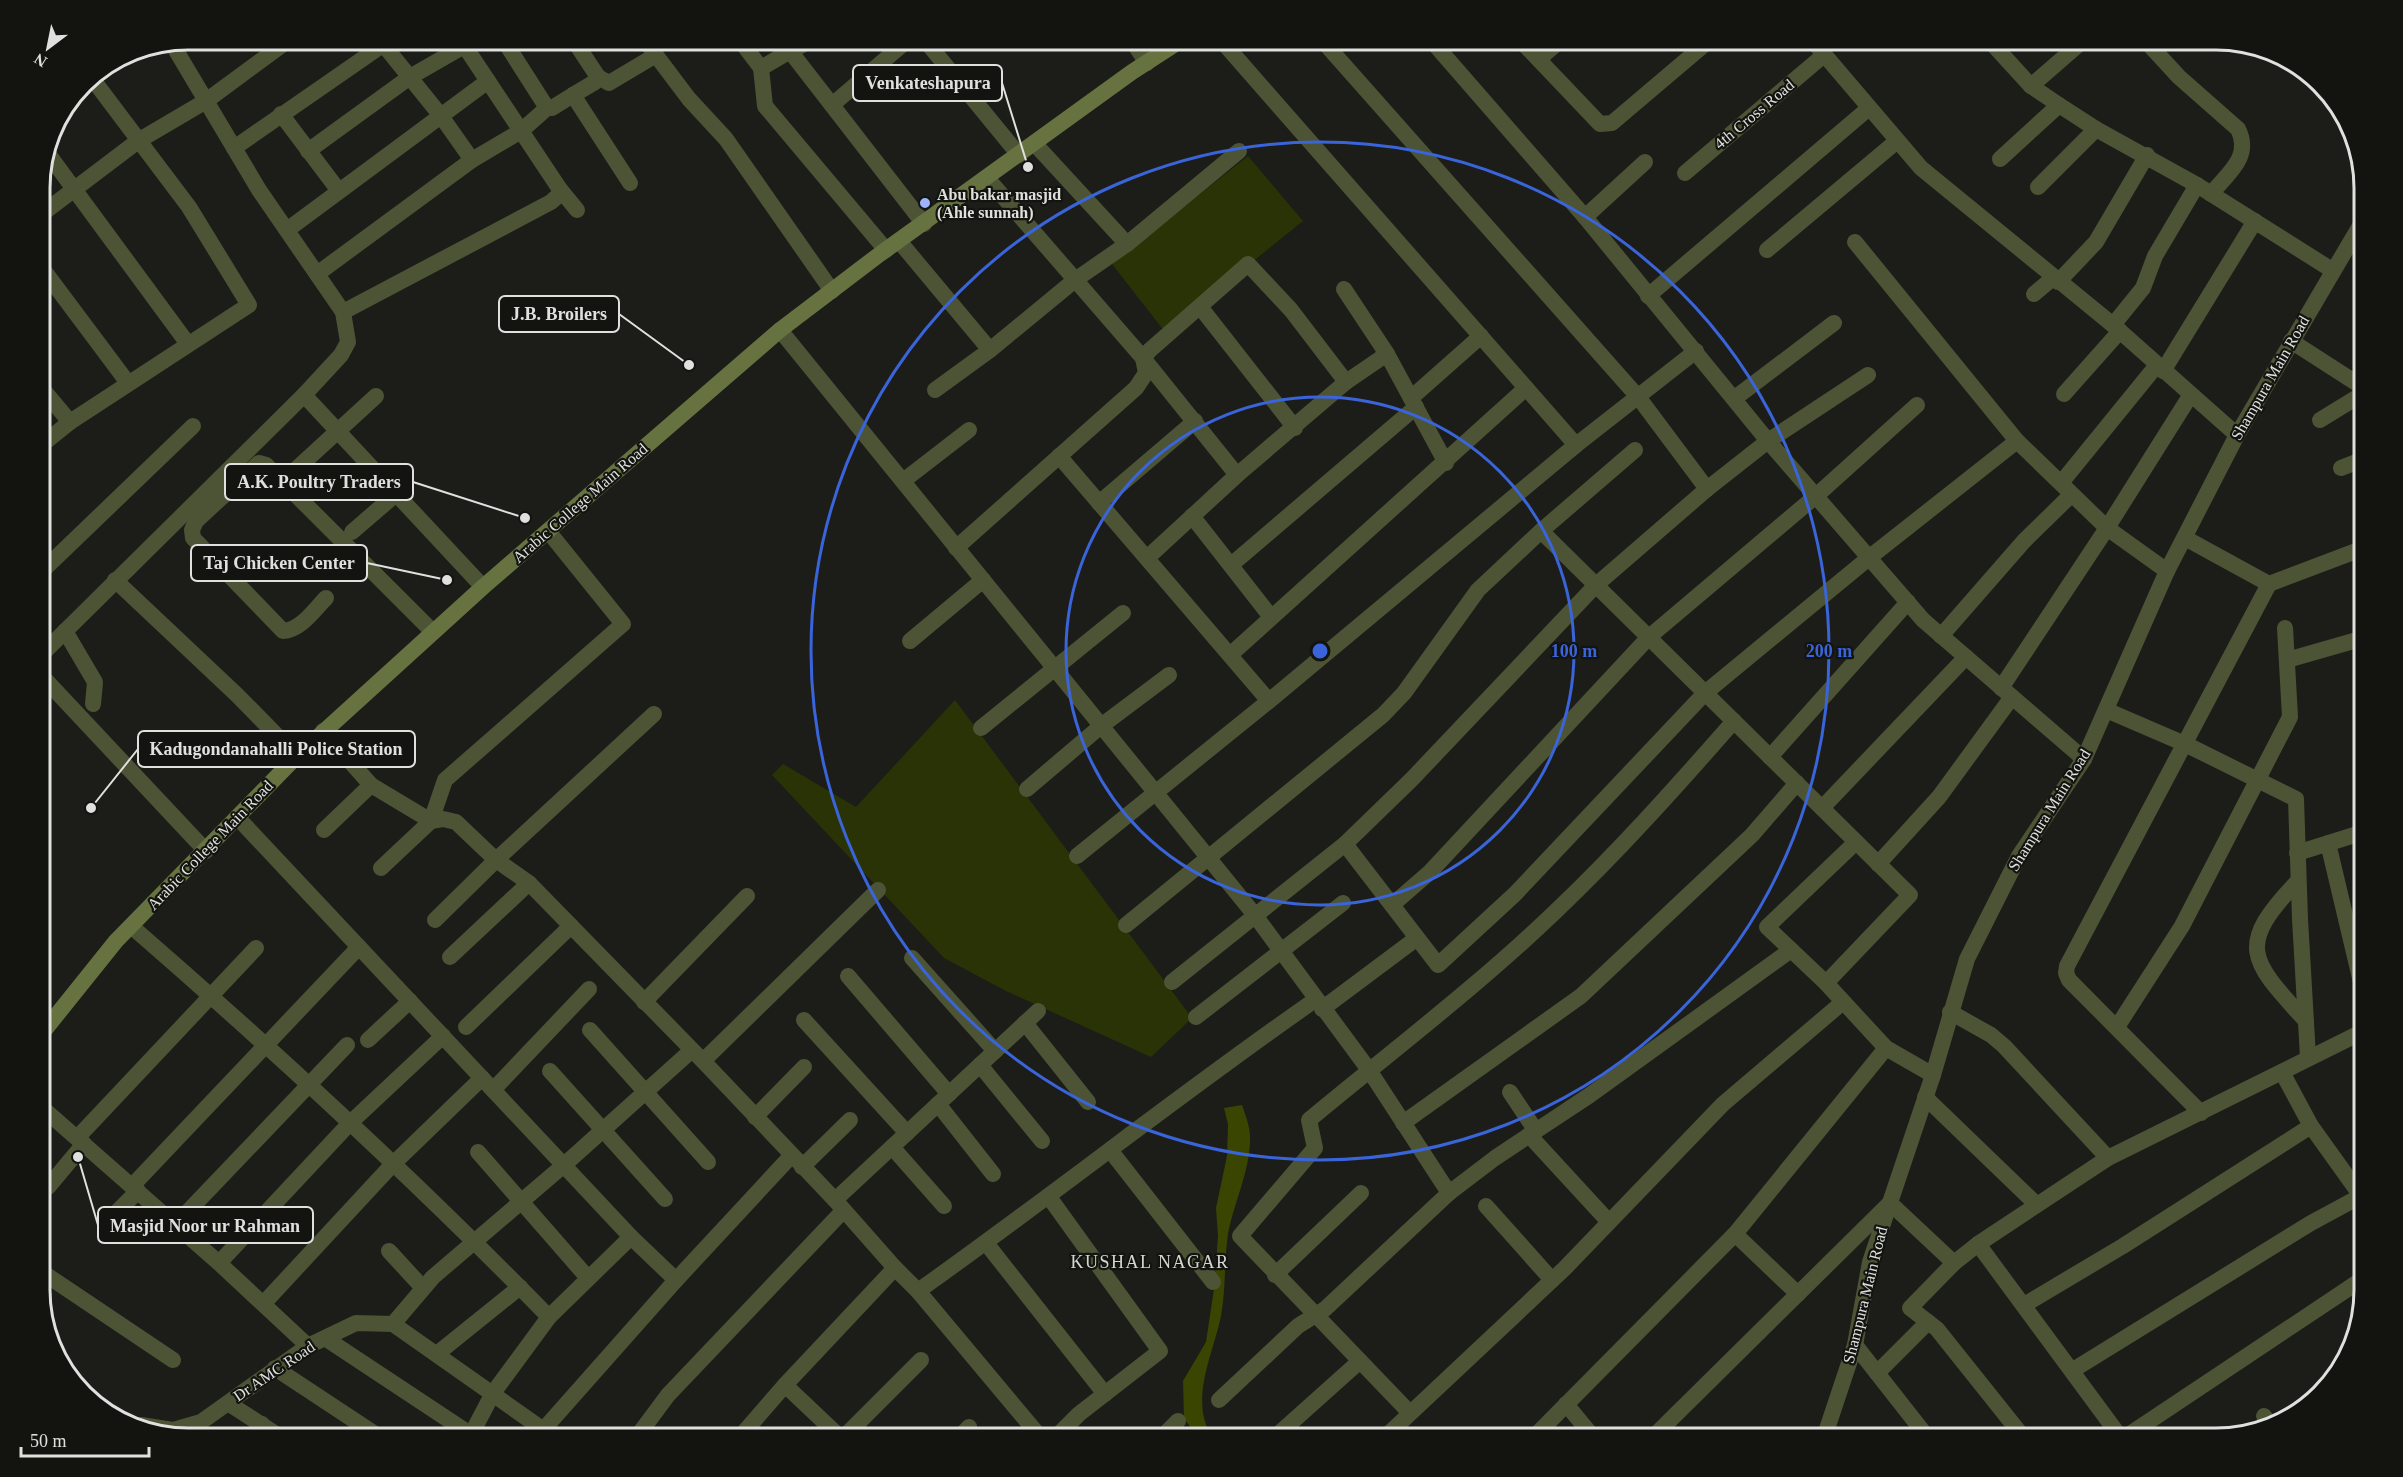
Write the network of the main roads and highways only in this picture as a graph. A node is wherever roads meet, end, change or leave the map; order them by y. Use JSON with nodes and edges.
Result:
{"nodes":[{"id":1,"x":1166,"y":50,"type":"edge"},
{"id":2,"x":50,"y":1023,"type":"edge"}],
"edges":[{"from":1,"to":2,"type":"main road","name":"Arabic College Main Road"}]}
